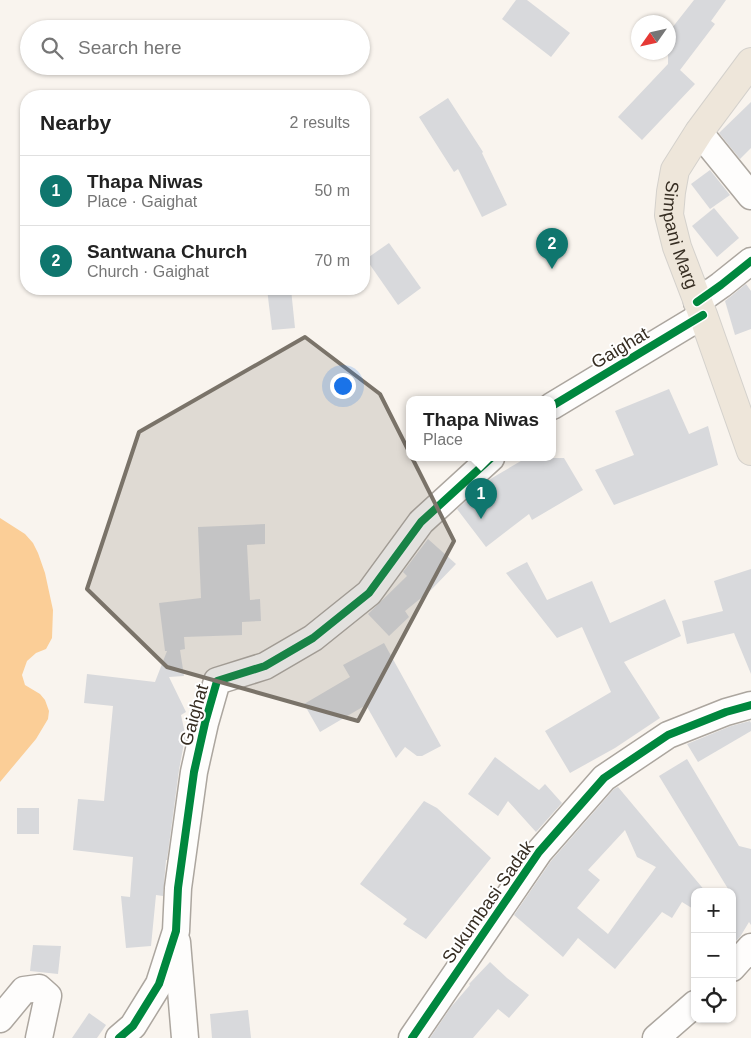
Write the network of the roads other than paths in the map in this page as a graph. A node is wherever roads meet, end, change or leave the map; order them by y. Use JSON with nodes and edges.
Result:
{"nodes":[{"id":1,"x":751,"y":62,"type":"edge"},
{"id":2,"x":699,"y":132,"type":"junction"},
{"id":3,"x":751,"y":196,"type":"edge"},
{"id":4,"x":751,"y":261,"type":"edge"},
{"id":5,"x":700,"y":308,"type":"junction"},
{"id":6,"x":556,"y":403,"type":"edge"},
{"id":7,"x":751,"y":451,"type":"edge"},
{"id":8,"x":488,"y":461,"type":"edge"},
{"id":9,"x":751,"y":705,"type":"edge"},
{"id":10,"x":176,"y":931,"type":"junction"},
{"id":11,"x":751,"y":947,"type":"edge"},
{"id":12,"x":736,"y":964,"type":"edge"},
{"id":13,"x":691,"y":1007,"type":"edge"},
{"id":14,"x":0,"y":1019,"type":"edge"},
{"id":15,"x":39,"y":1038,"type":"edge"},
{"id":16,"x":119,"y":1038,"type":"edge"},
{"id":17,"x":185,"y":1038,"type":"edge"},
{"id":18,"x":412,"y":1038,"type":"edge"},
{"id":19,"x":656,"y":1038,"type":"edge"}],
"edges":[{"from":1,"to":2,"type":"main road","name":"Simpani Marg"},
{"from":2,"to":3,"type":"street"},
{"from":2,"to":5,"type":"main road","name":"Simpani Marg"},
{"from":4,"to":5,"type":"street","name":"Gaighat"},
{"from":5,"to":6,"type":"street","name":"Gaighat"},
{"from":5,"to":7,"type":"main road","name":"Simpani Marg"},
{"from":8,"to":10,"type":"street","name":"Gaighat"},
{"from":9,"to":18,"type":"street","name":"Sukumbasi Sadak"},
{"from":10,"to":16,"type":"street","name":"Gaighat"},
{"from":10,"to":17,"type":"street"},
{"from":11,"to":12,"type":"street"},
{"from":13,"to":19,"type":"street"},
{"from":14,"to":15,"type":"street"}]}
